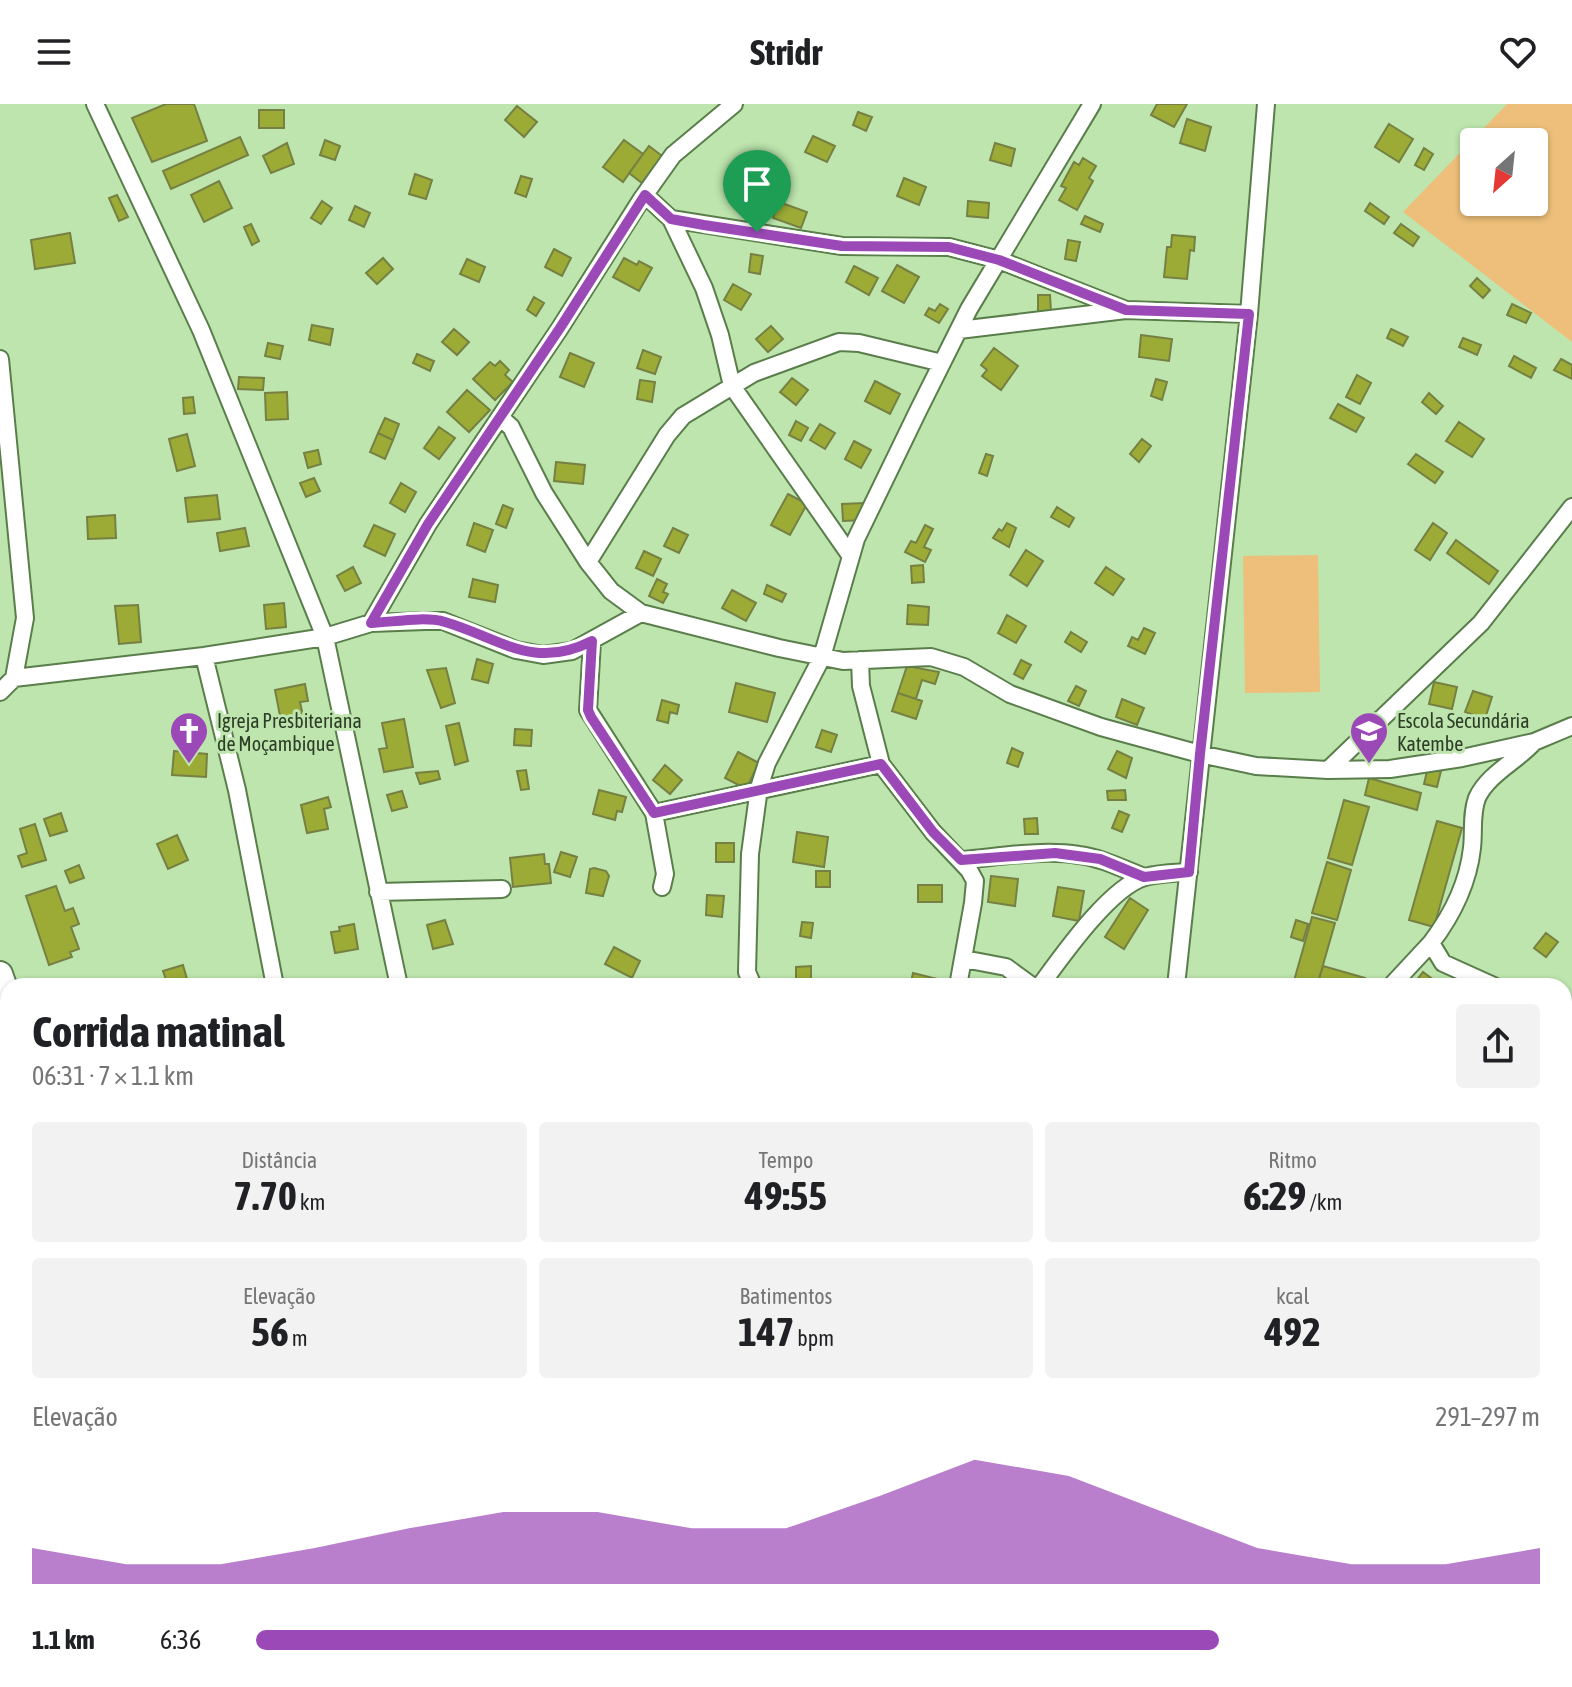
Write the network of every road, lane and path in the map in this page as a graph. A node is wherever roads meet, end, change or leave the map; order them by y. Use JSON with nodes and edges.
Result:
{"nodes":[{"id":1,"x":95,"y":104,"type":"edge"},
{"id":2,"x":734,"y":104,"type":"edge"},
{"id":3,"x":1092,"y":104,"type":"edge"},
{"id":4,"x":1266,"y":104,"type":"edge"},
{"id":5,"x":645,"y":195,"type":"junction"},
{"id":6,"x":671,"y":219,"type":"junction"},
{"id":7,"x":999,"y":260,"type":"junction"},
{"id":8,"x":1126,"y":310,"type":"junction"},
{"id":9,"x":1249,"y":314,"type":"junction"},
{"id":10,"x":959,"y":330,"type":"junction"},
{"id":11,"x":0,"y":359,"type":"edge"},
{"id":12,"x":942,"y":363,"type":"junction"},
{"id":13,"x":732,"y":386,"type":"junction"},
{"id":14,"x":500,"y":417,"type":"junction"},
{"id":15,"x":1572,"y":507,"type":"edge"},
{"id":16,"x":850,"y":555,"type":"junction"},
{"id":17,"x":588,"y":562,"type":"junction"},
{"id":18,"x":641,"y":613,"type":"junction"},
{"id":19,"x":371,"y":623,"type":"junction"},
{"id":20,"x":325,"y":637,"type":"junction"},
{"id":21,"x":592,"y":641,"type":"junction"},
{"id":22,"x":204,"y":656,"type":"junction"},
{"id":23,"x":822,"y":657,"type":"junction"},
{"id":24,"x":860,"y":660,"type":"junction"},
{"id":25,"x":14,"y":678,"type":"junction"},
{"id":26,"x":0,"y":692,"type":"edge"},
{"id":27,"x":1572,"y":726,"type":"edge"},
{"id":28,"x":1534,"y":742,"type":"junction"},
{"id":29,"x":1200,"y":754,"type":"junction"},
{"id":30,"x":881,"y":764,"type":"junction"},
{"id":31,"x":1328,"y":770,"type":"junction"},
{"id":32,"x":759,"y":788,"type":"junction"},
{"id":33,"x":654,"y":813,"type":"junction"},
{"id":34,"x":961,"y":860,"type":"junction"},
{"id":35,"x":1189,"y":872,"type":"junction"},
{"id":36,"x":1144,"y":877,"type":"junction"},
{"id":37,"x":662,"y":887,"type":"dead end"},
{"id":38,"x":502,"y":889,"type":"dead end"},
{"id":39,"x":378,"y":892,"type":"junction"},
{"id":40,"x":1431,"y":943,"type":"junction"},
{"id":41,"x":964,"y":959,"type":"junction"},
{"id":42,"x":273,"y":978,"type":"edge"},
{"id":43,"x":397,"y":978,"type":"edge"},
{"id":44,"x":746,"y":978,"type":"edge"},
{"id":45,"x":960,"y":978,"type":"edge"},
{"id":46,"x":1021,"y":978,"type":"edge"},
{"id":47,"x":1046,"y":978,"type":"edge"},
{"id":48,"x":1177,"y":978,"type":"edge"},
{"id":49,"x":1398,"y":978,"type":"edge"},
{"id":50,"x":1476,"y":978,"type":"edge"}],
"edges":[{"from":1,"to":20,"type":"street"},
{"from":2,"to":5,"type":"street"},
{"from":3,"to":7,"type":"street"},
{"from":4,"to":9,"type":"street"},
{"from":5,"to":6,"type":"street"},
{"from":5,"to":14,"type":"street"},
{"from":6,"to":7,"type":"street"},
{"from":6,"to":13,"type":"street"},
{"from":7,"to":8,"type":"street"},
{"from":7,"to":10,"type":"street"},
{"from":8,"to":9,"type":"street"},
{"from":8,"to":10,"type":"street"},
{"from":9,"to":29,"type":"street"},
{"from":10,"to":12,"type":"street"},
{"from":11,"to":25,"type":"street"},
{"from":12,"to":13,"type":"street"},
{"from":12,"to":16,"type":"street"},
{"from":13,"to":16,"type":"street"},
{"from":13,"to":17,"type":"street"},
{"from":14,"to":17,"type":"street"},
{"from":14,"to":19,"type":"street"},
{"from":15,"to":31,"type":"street"},
{"from":16,"to":23,"type":"street"},
{"from":17,"to":18,"type":"street"},
{"from":18,"to":21,"type":"street"},
{"from":18,"to":23,"type":"street"},
{"from":19,"to":20,"type":"street"},
{"from":19,"to":21,"type":"street"},
{"from":20,"to":22,"type":"street"},
{"from":20,"to":39,"type":"street"},
{"from":21,"to":33,"type":"street"},
{"from":22,"to":25,"type":"street"},
{"from":22,"to":42,"type":"street"},
{"from":23,"to":24,"type":"street"},
{"from":23,"to":32,"type":"street"},
{"from":24,"to":29,"type":"street"},
{"from":24,"to":30,"type":"street"},
{"from":25,"to":26,"type":"street"},
{"from":27,"to":28,"type":"street"},
{"from":28,"to":31,"type":"street"},
{"from":28,"to":40,"type":"street"},
{"from":29,"to":31,"type":"street"},
{"from":29,"to":35,"type":"street"},
{"from":30,"to":32,"type":"street"},
{"from":30,"to":34,"type":"street"},
{"from":32,"to":33,"type":"street"},
{"from":32,"to":44,"type":"street"},
{"from":33,"to":37,"type":"street"},
{"from":34,"to":36,"type":"street"},
{"from":34,"to":41,"type":"street"},
{"from":35,"to":36,"type":"street"},
{"from":35,"to":48,"type":"street"},
{"from":36,"to":47,"type":"street"},
{"from":38,"to":39,"type":"street"},
{"from":39,"to":43,"type":"street"},
{"from":40,"to":49,"type":"street"},
{"from":40,"to":50,"type":"street"},
{"from":41,"to":45,"type":"street"},
{"from":41,"to":46,"type":"street"}]}
